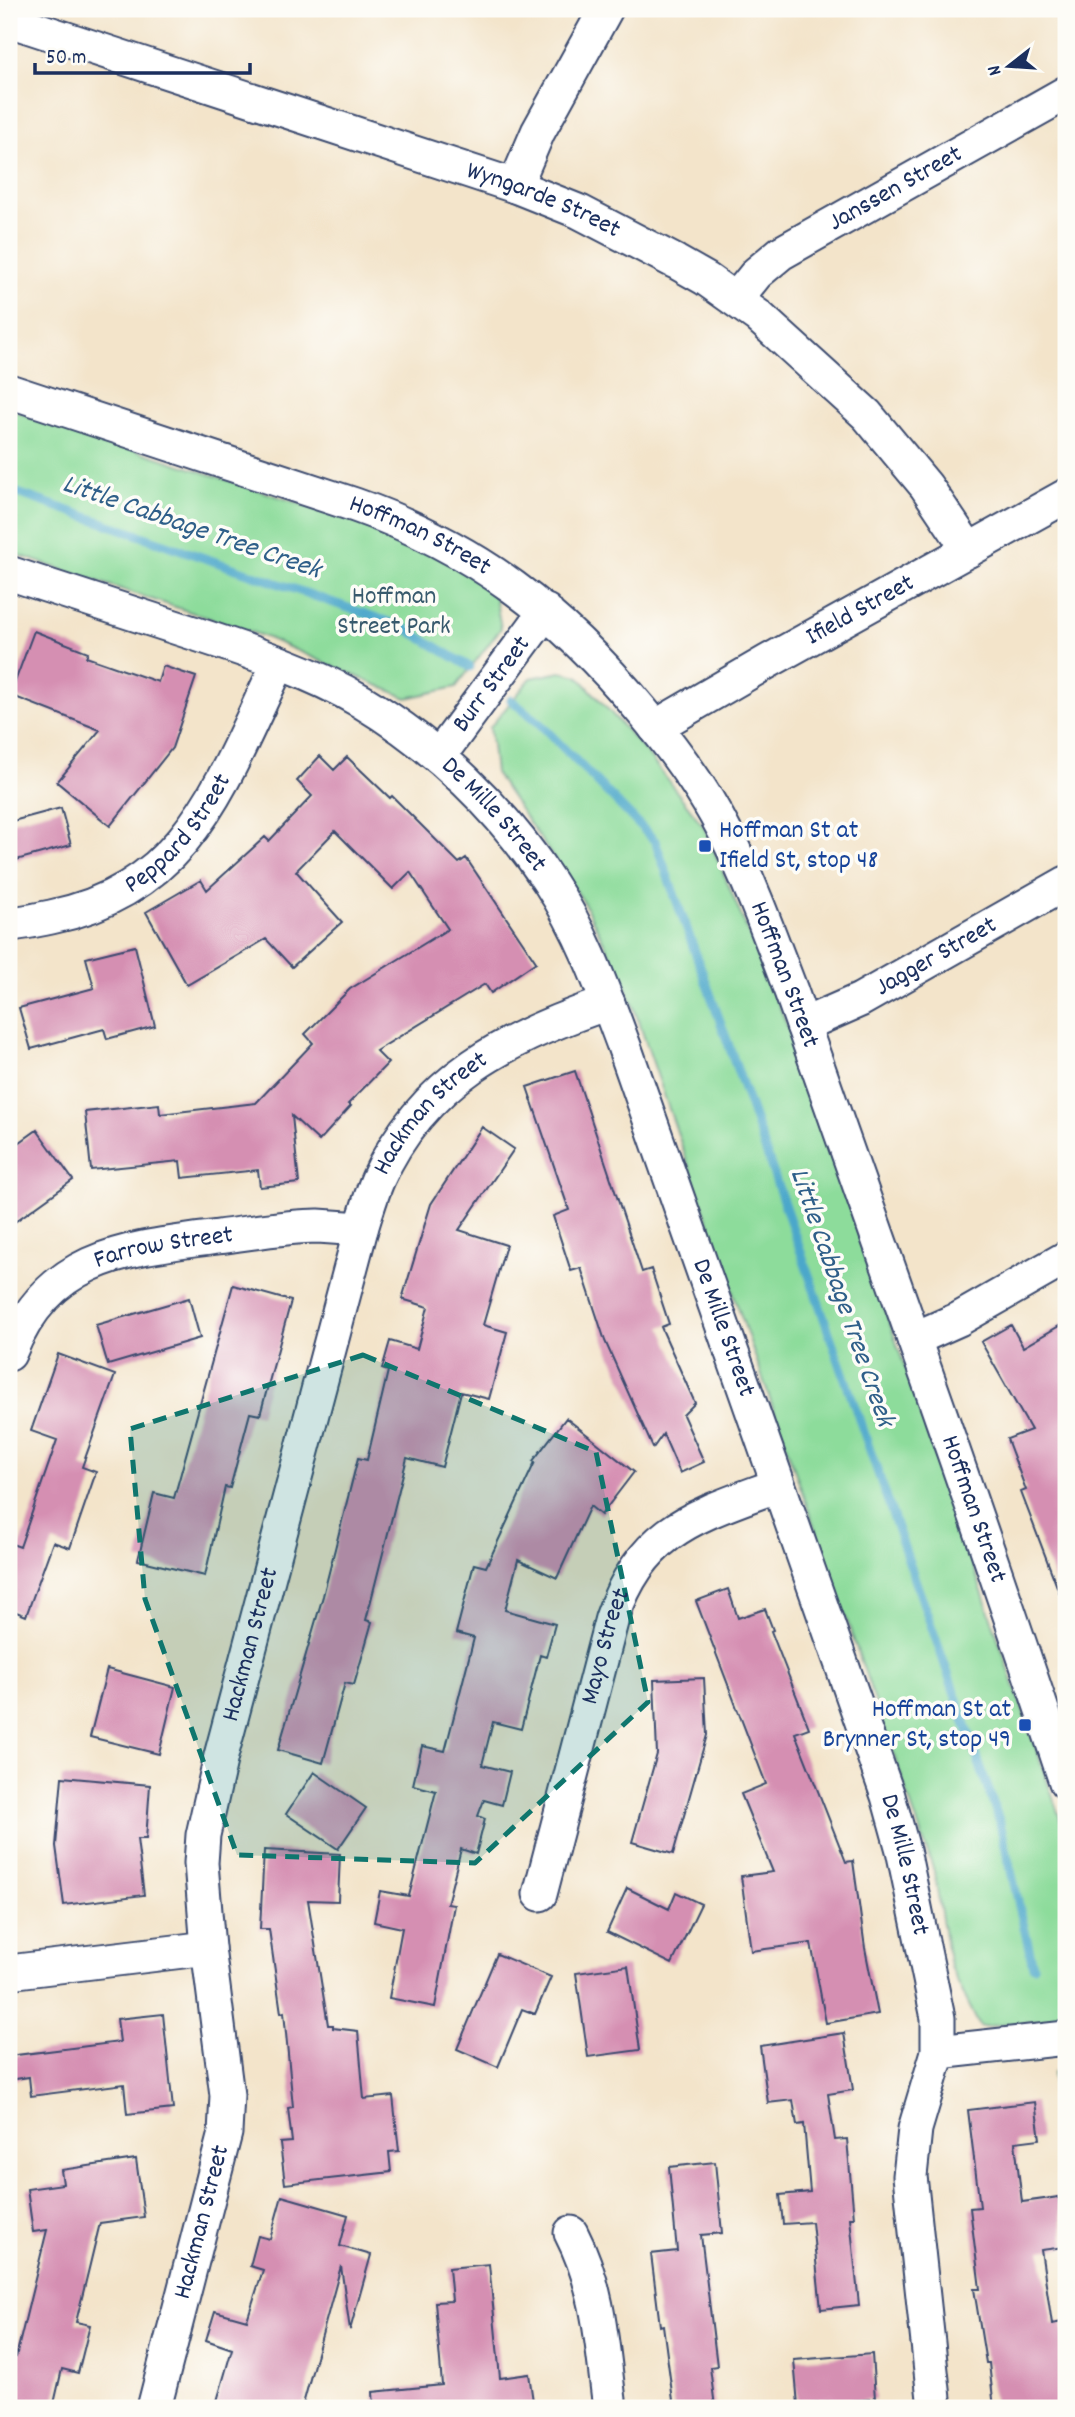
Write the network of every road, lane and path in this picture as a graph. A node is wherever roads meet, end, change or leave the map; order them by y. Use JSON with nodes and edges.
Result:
{"nodes":[{"id":1,"x":606,"y":9,"type":"edge"},
{"id":2,"x":9,"y":20,"type":"edge"},
{"id":3,"x":1066,"y":93,"type":"edge"},
{"id":4,"x":515,"y":186,"type":"junction"},
{"id":5,"x":736,"y":299,"type":"junction"},
{"id":6,"x":9,"y":391,"type":"edge"},
{"id":7,"x":1066,"y":496,"type":"edge"},
{"id":8,"x":970,"y":550,"type":"junction"},
{"id":9,"x":9,"y":573,"type":"edge"},
{"id":10,"x":546,"y":611,"type":"junction"},
{"id":11,"x":279,"y":663,"type":"junction"},
{"id":12,"x":655,"y":727,"type":"junction"},
{"id":13,"x":439,"y":757,"type":"junction"},
{"id":14,"x":1066,"y":883,"type":"edge"},
{"id":15,"x":9,"y":924,"type":"edge"},
{"id":16,"x":608,"y":1003,"type":"junction"},
{"id":17,"x":803,"y":1025,"type":"junction"},
{"id":18,"x":361,"y":1230,"type":"junction"},
{"id":19,"x":1066,"y":1258,"type":"edge"},
{"id":20,"x":914,"y":1339,"type":"junction"},
{"id":21,"x":9,"y":1354,"type":"edge"},
{"id":22,"x":778,"y":1485,"type":"junction"},
{"id":23,"x":1066,"y":1782,"type":"edge"},
{"id":24,"x":540,"y":1894,"type":"dead end"},
{"id":25,"x":208,"y":1948,"type":"junction"},
{"id":26,"x":9,"y":1972,"type":"edge"},
{"id":27,"x":1066,"y":2038,"type":"edge"},
{"id":28,"x":938,"y":2052,"type":"junction"},
{"id":29,"x":571,"y":2233,"type":"dead end"},
{"id":30,"x":154,"y":2408,"type":"edge"},
{"id":31,"x":610,"y":2408,"type":"edge"},
{"id":32,"x":935,"y":2408,"type":"edge"}],
"edges":[{"from":1,"to":4,"type":"street"},
{"from":2,"to":4,"type":"street","name":"Wyngarde Street"},
{"from":3,"to":5,"type":"street","name":"Janssen Street"},
{"from":4,"to":5,"type":"street","name":"Wyngarde Street"},
{"from":5,"to":8,"type":"street","name":"Wyngarde Street"},
{"from":6,"to":10,"type":"street","name":"Hoffman Street"},
{"from":7,"to":8,"type":"street","name":"Ifield Street"},
{"from":8,"to":12,"type":"street","name":"Ifield Street"},
{"from":9,"to":11,"type":"street","name":"De Mille Street"},
{"from":10,"to":12,"type":"street","name":"Hoffman Street"},
{"from":10,"to":13,"type":"street","name":"Burr Street"},
{"from":11,"to":13,"type":"street","name":"De Mille Street"},
{"from":11,"to":15,"type":"street","name":"Peppard Street"},
{"from":12,"to":17,"type":"street","name":"Hoffman Street"},
{"from":13,"to":16,"type":"street","name":"De Mille Street"},
{"from":14,"to":17,"type":"street","name":"Jagger Street"},
{"from":16,"to":18,"type":"street","name":"Hackman Street"},
{"from":16,"to":22,"type":"street","name":"De Mille Street"},
{"from":17,"to":20,"type":"street","name":"Hoffman Street"},
{"from":18,"to":21,"type":"street","name":"Farrow Street"},
{"from":18,"to":25,"type":"street","name":"Hackman Street"},
{"from":19,"to":20,"type":"street"},
{"from":20,"to":23,"type":"street","name":"Hoffman Street"},
{"from":22,"to":24,"type":"street","name":"Mayo Street"},
{"from":22,"to":28,"type":"street","name":"De Mille Street"},
{"from":25,"to":26,"type":"street"},
{"from":25,"to":30,"type":"street","name":"Hackman Street"},
{"from":27,"to":28,"type":"street"},
{"from":28,"to":32,"type":"street","name":"De Mille Street"},
{"from":29,"to":31,"type":"street"}]}
